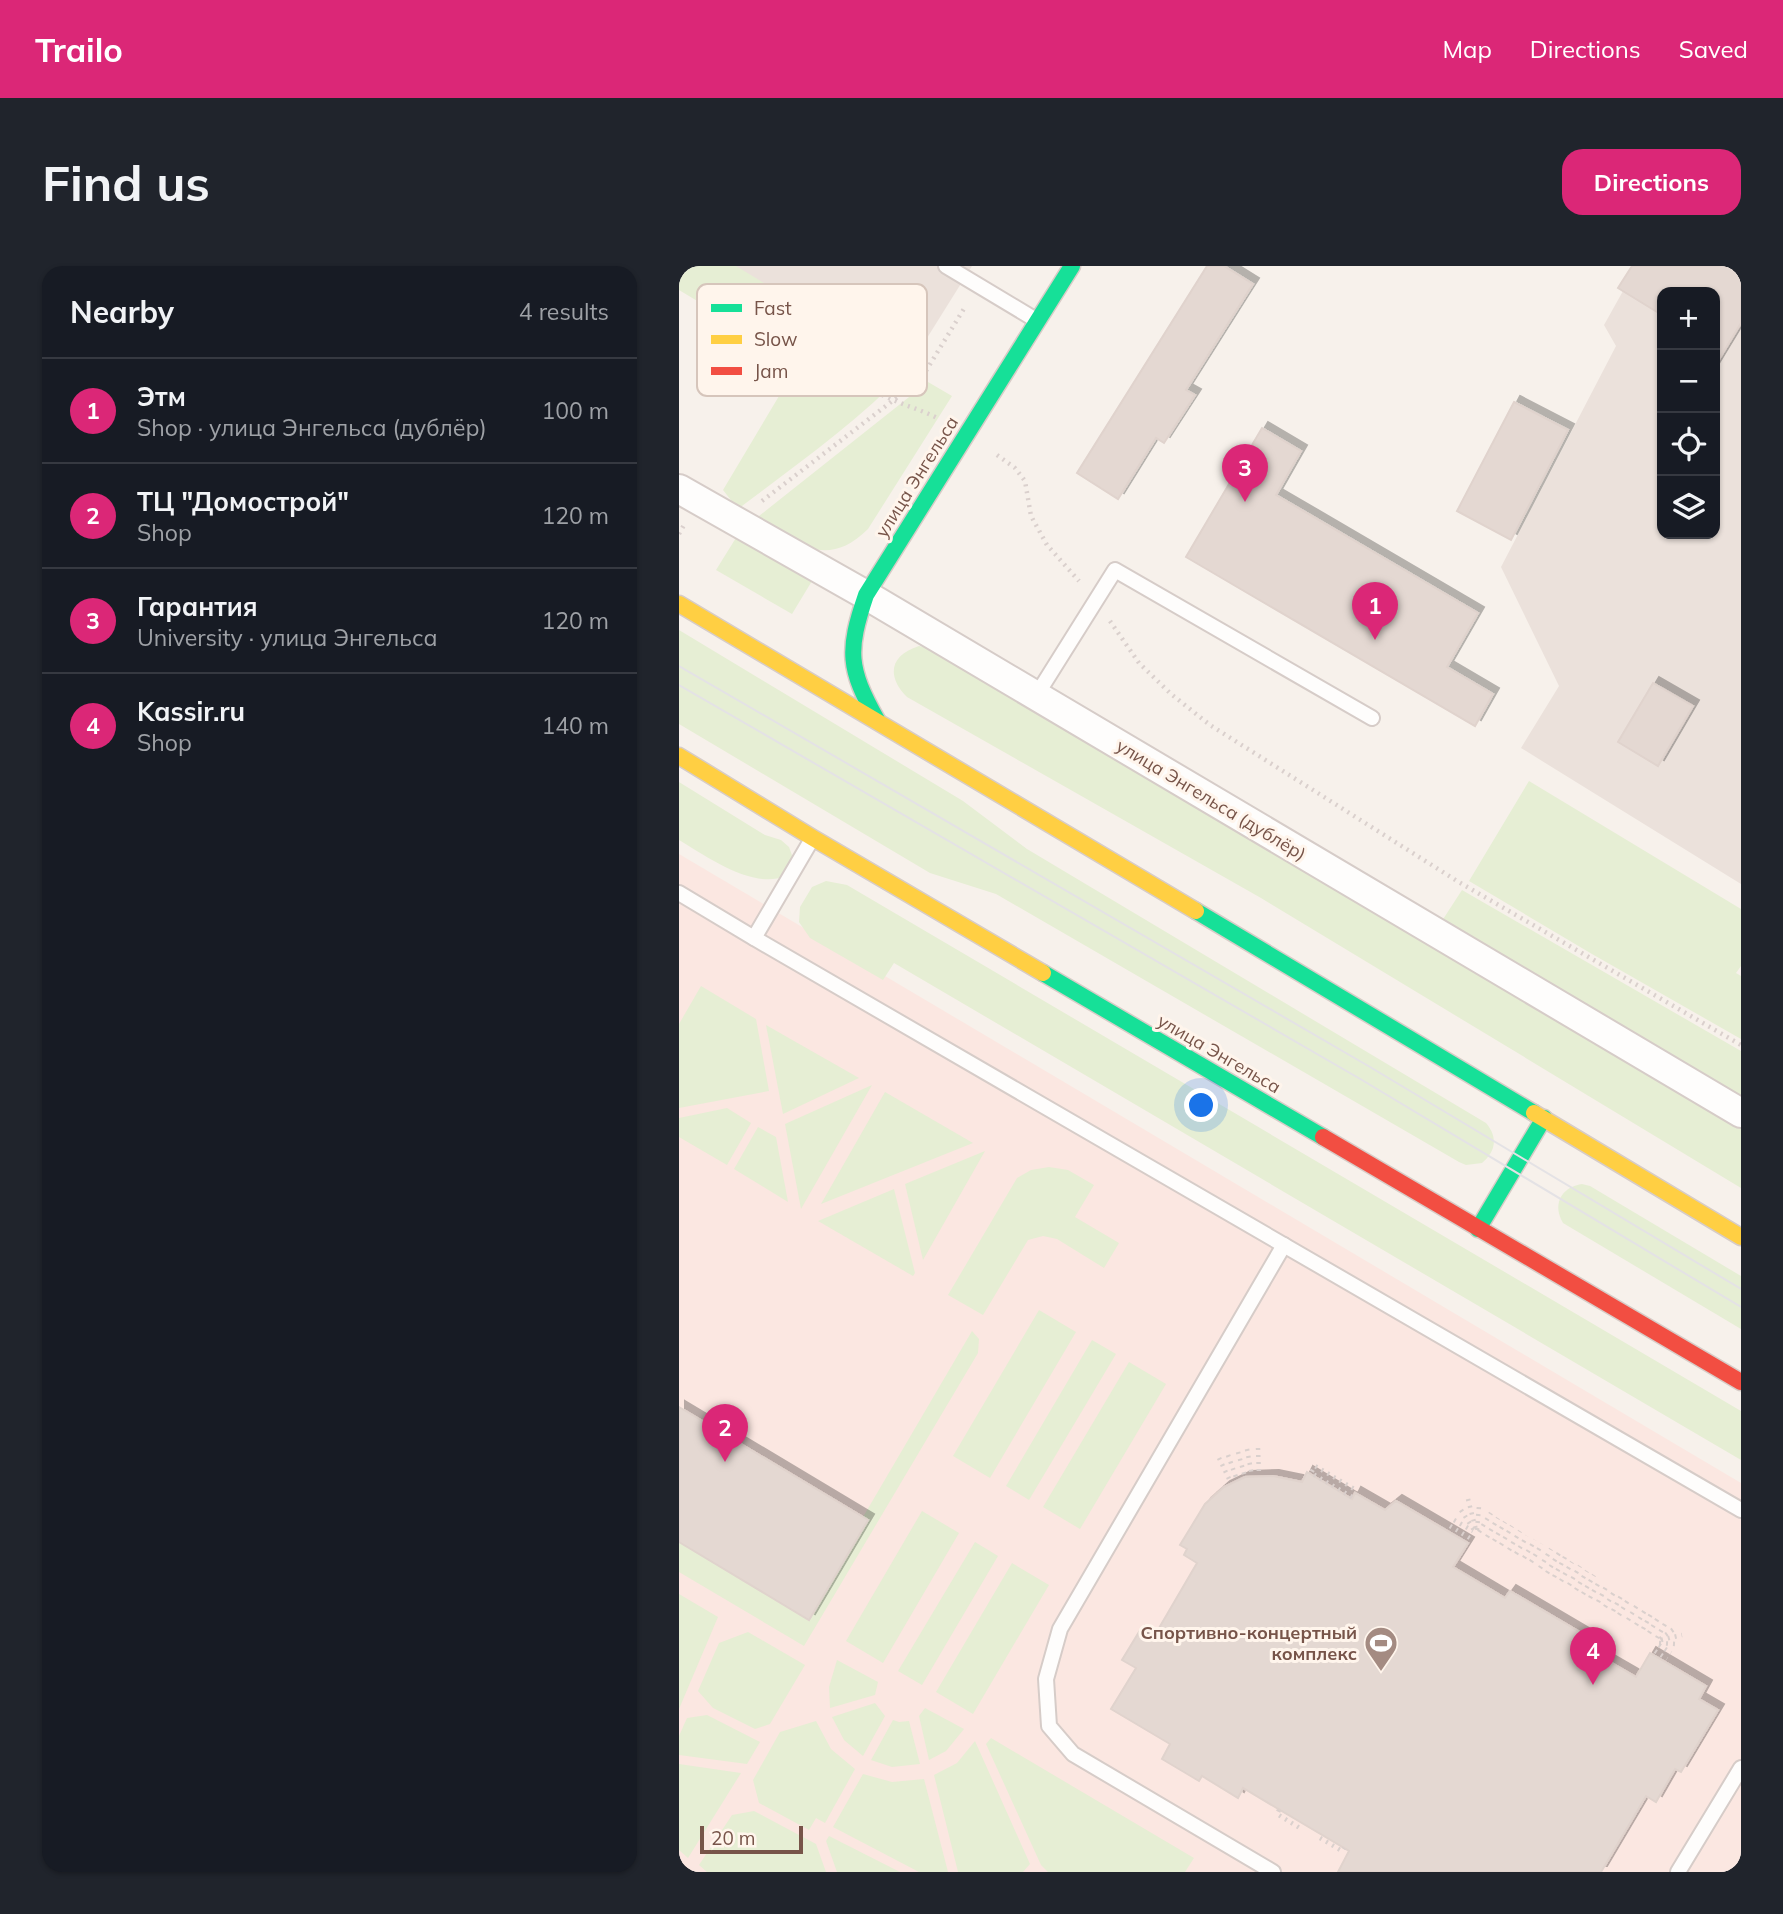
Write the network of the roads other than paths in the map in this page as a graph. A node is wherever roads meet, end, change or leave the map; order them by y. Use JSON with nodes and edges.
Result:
{"nodes":[{"id":1,"x":946,"y":266,"type":"edge"},
{"id":2,"x":1072,"y":266,"type":"edge"},
{"id":3,"x":1038,"y":320,"type":"junction"},
{"id":4,"x":679,"y":489,"type":"edge"},
{"id":5,"x":866,"y":595,"type":"junction"},
{"id":6,"x":679,"y":604,"type":"edge"},
{"id":7,"x":1036,"y":696,"type":"junction"},
{"id":8,"x":1372,"y":718,"type":"dead end"},
{"id":9,"x":877,"y":720,"type":"junction"},
{"id":10,"x":679,"y":756,"type":"edge"},
{"id":11,"x":813,"y":838,"type":"junction"},
{"id":12,"x":679,"y":893,"type":"edge"},
{"id":13,"x":754,"y":938,"type":"junction"},
{"id":14,"x":1741,"y":1114,"type":"edge"},
{"id":15,"x":1544,"y":1118,"type":"junction"},
{"id":16,"x":1478,"y":1228,"type":"junction"},
{"id":17,"x":1741,"y":1237,"type":"edge"},
{"id":18,"x":1284,"y":1245,"type":"junction"},
{"id":19,"x":1741,"y":1382,"type":"edge"},
{"id":20,"x":1741,"y":1510,"type":"edge"},
{"id":21,"x":1741,"y":1768,"type":"edge"},
{"id":22,"x":1273,"y":1872,"type":"edge"},
{"id":23,"x":1678,"y":1872,"type":"edge"}],
"edges":[{"from":1,"to":3,"type":"lane"},
{"from":2,"to":3,"type":"main road","name":"улица Энгельса"},
{"from":3,"to":5,"type":"main road","name":"улица Энгельса"},
{"from":4,"to":5,"type":"street","name":"улица Энгельса (дублёр)"},
{"from":5,"to":7,"type":"street","name":"улица Энгельса (дублёр)"},
{"from":5,"to":9,"type":"main road","name":"улица Энгельса"},
{"from":6,"to":9,"type":"main road"},
{"from":7,"to":8,"type":"lane"},
{"from":7,"to":14,"type":"street","name":"улица Энгельса (дублёр)"},
{"from":9,"to":15,"type":"main road"},
{"from":10,"to":11,"type":"main road","name":"улица Энгельса"},
{"from":11,"to":13,"type":"lane"},
{"from":11,"to":16,"type":"main road","name":"улица Энгельса"},
{"from":12,"to":13,"type":"lane"},
{"from":13,"to":18,"type":"lane"},
{"from":15,"to":16,"type":"main road"},
{"from":15,"to":17,"type":"main road"},
{"from":16,"to":19,"type":"main road","name":"улица Энгельса"},
{"from":18,"to":20,"type":"lane"},
{"from":18,"to":22,"type":"lane"},
{"from":21,"to":23,"type":"lane"}]}
